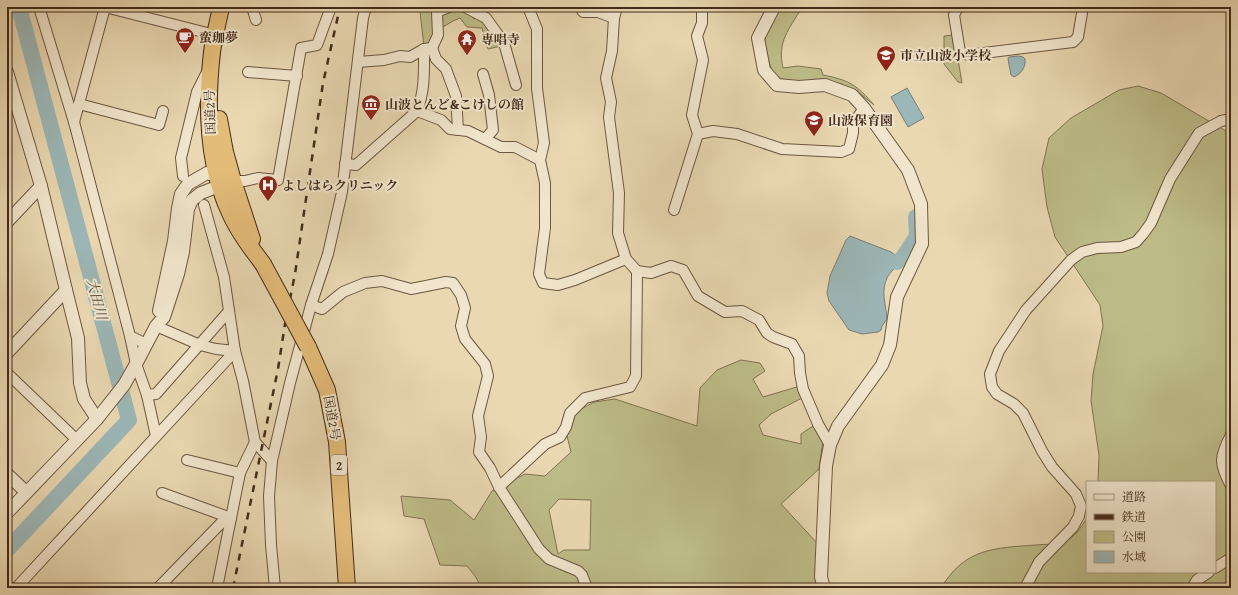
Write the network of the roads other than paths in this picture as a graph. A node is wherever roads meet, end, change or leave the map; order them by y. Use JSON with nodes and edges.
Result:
{"nodes":[{"id":1,"x":39,"y":7,"type":"edge"},
{"id":2,"x":105,"y":7,"type":"edge"},
{"id":3,"x":252,"y":7,"type":"edge"},
{"id":4,"x":331,"y":7,"type":"edge"},
{"id":5,"x":366,"y":7,"type":"edge"},
{"id":6,"x":465,"y":7,"type":"edge"},
{"id":7,"x":528,"y":7,"type":"edge"},
{"id":8,"x":580,"y":7,"type":"edge"},
{"id":9,"x":617,"y":7,"type":"edge"},
{"id":10,"x":701,"y":7,"type":"edge"},
{"id":11,"x":774,"y":7,"type":"edge"},
{"id":12,"x":958,"y":7,"type":"edge"},
{"id":13,"x":1083,"y":7,"type":"edge"},
{"id":14,"x":445,"y":8,"type":"edge"},
{"id":15,"x":614,"y":18,"type":"junction"},
{"id":16,"x":256,"y":20,"type":"dead end"},
{"id":17,"x":218,"y":21,"type":"edge"},
{"id":18,"x":428,"y":48,"type":"junction"},
{"id":19,"x":358,"y":62,"type":"junction"},
{"id":20,"x":211,"y":64,"type":"junction"},
{"id":21,"x":7,"y":72,"type":"edge"},
{"id":22,"x":248,"y":72,"type":"dead end"},
{"id":23,"x":483,"y":74,"type":"dead end"},
{"id":24,"x":296,"y":76,"type":"junction"},
{"id":25,"x":516,"y":85,"type":"dead end"},
{"id":26,"x":79,"y":104,"type":"junction"},
{"id":27,"x":864,"y":108,"type":"junction"},
{"id":28,"x":163,"y":111,"type":"dead end"},
{"id":29,"x":417,"y":112,"type":"junction"},
{"id":30,"x":1231,"y":119,"type":"edge"},
{"id":31,"x":74,"y":122,"type":"junction"},
{"id":32,"x":458,"y":130,"type":"junction"},
{"id":33,"x":698,"y":134,"type":"junction"},
{"id":34,"x":485,"y":139,"type":"junction"},
{"id":35,"x":540,"y":160,"type":"junction"},
{"id":36,"x":345,"y":164,"type":"junction"},
{"id":37,"x":183,"y":176,"type":"dead end"},
{"id":38,"x":224,"y":181,"type":"junction"},
{"id":39,"x":41,"y":186,"type":"junction"},
{"id":40,"x":204,"y":205,"type":"dead end"},
{"id":41,"x":674,"y":210,"type":"dead end"},
{"id":42,"x":8,"y":218,"type":"edge"},
{"id":43,"x":626,"y":259,"type":"junction"},
{"id":44,"x":637,"y":271,"type":"junction"},
{"id":45,"x":66,"y":290,"type":"junction"},
{"id":46,"x":311,"y":305,"type":"junction"},
{"id":47,"x":229,"y":311,"type":"junction"},
{"id":48,"x":156,"y":326,"type":"junction"},
{"id":49,"x":130,"y":336,"type":"junction"},
{"id":50,"x":146,"y":344,"type":"junction"},
{"id":51,"x":200,"y":345,"type":"junction"},
{"id":52,"x":234,"y":351,"type":"junction"},
{"id":53,"x":7,"y":353,"type":"edge"},
{"id":54,"x":136,"y":366,"type":"junction"},
{"id":55,"x":7,"y":373,"type":"edge"},
{"id":56,"x":147,"y":395,"type":"junction"},
{"id":57,"x":97,"y":418,"type":"junction"},
{"id":58,"x":1231,"y":435,"type":"edge"},
{"id":59,"x":156,"y":436,"type":"junction"},
{"id":60,"x":77,"y":440,"type":"junction"},
{"id":61,"x":255,"y":442,"type":"junction"},
{"id":62,"x":830,"y":445,"type":"junction"},
{"id":63,"x":187,"y":460,"type":"dead end"},
{"id":64,"x":272,"y":461,"type":"junction"},
{"id":65,"x":240,"y":473,"type":"junction"},
{"id":66,"x":7,"y":474,"type":"edge"},
{"id":67,"x":1231,"y":486,"type":"edge"},
{"id":68,"x":499,"y":487,"type":"junction"},
{"id":69,"x":26,"y":492,"type":"junction"},
{"id":70,"x":162,"y":493,"type":"dead end"},
{"id":71,"x":7,"y":513,"type":"edge"},
{"id":72,"x":231,"y":518,"type":"junction"},
{"id":73,"x":1231,"y":558,"type":"edge"},
{"id":74,"x":1216,"y":567,"type":"edge"},
{"id":75,"x":1208,"y":573,"type":"edge"},
{"id":76,"x":16,"y":588,"type":"edge"},
{"id":77,"x":158,"y":588,"type":"edge"},
{"id":78,"x":217,"y":588,"type":"edge"},
{"id":79,"x":275,"y":588,"type":"edge"},
{"id":80,"x":347,"y":588,"type":"edge"},
{"id":81,"x":587,"y":588,"type":"edge"},
{"id":82,"x":824,"y":588,"type":"edge"},
{"id":83,"x":1025,"y":588,"type":"edge"},
{"id":84,"x":1192,"y":588,"type":"edge"}],
"edges":[{"from":1,"to":31,"type":"street"},
{"from":2,"to":17,"type":"street"},
{"from":2,"to":26,"type":"street"},
{"from":3,"to":16,"type":"street"},
{"from":4,"to":24,"type":"street"},
{"from":5,"to":19,"type":"street"},
{"from":6,"to":25,"type":"street"},
{"from":7,"to":35,"type":"street"},
{"from":8,"to":15,"type":"street"},
{"from":9,"to":15,"type":"street"},
{"from":10,"to":33,"type":"street"},
{"from":11,"to":27,"type":"street"},
{"from":12,"to":13,"type":"street"},
{"from":14,"to":18,"type":"street"},
{"from":15,"to":43,"type":"street"},
{"from":17,"to":20,"type":"highway","name":"国道2号","number":"2"},
{"from":17,"to":38,"type":"highway","name":"国道2号","number":"2"},
{"from":18,"to":19,"type":"street"},
{"from":18,"to":29,"type":"street"},
{"from":18,"to":32,"type":"street"},
{"from":19,"to":36,"type":"street"},
{"from":20,"to":37,"type":"street"},
{"from":20,"to":38,"type":"highway","name":"国道2号","number":"2"},
{"from":21,"to":39,"type":"street"},
{"from":22,"to":24,"type":"street"},
{"from":23,"to":34,"type":"street"},
{"from":24,"to":38,"type":"street"},
{"from":26,"to":28,"type":"street"},
{"from":26,"to":31,"type":"street"},
{"from":27,"to":33,"type":"street"},
{"from":27,"to":62,"type":"street"},
{"from":29,"to":32,"type":"street"},
{"from":29,"to":36,"type":"street"},
{"from":30,"to":83,"type":"street"},
{"from":31,"to":49,"type":"street"},
{"from":32,"to":34,"type":"street"},
{"from":33,"to":41,"type":"street"},
{"from":34,"to":35,"type":"street"},
{"from":35,"to":43,"type":"street"},
{"from":36,"to":46,"type":"street"},
{"from":38,"to":48,"type":"street"},
{"from":38,"to":48,"type":"street"},
{"from":38,"to":80,"type":"highway","name":"国道2号","number":"2","bridge":true},
{"from":39,"to":42,"type":"street"},
{"from":39,"to":45,"type":"street"},
{"from":40,"to":47,"type":"street"},
{"from":43,"to":44,"type":"street"},
{"from":44,"to":62,"type":"street"},
{"from":44,"to":68,"type":"street"},
{"from":45,"to":53,"type":"street"},
{"from":45,"to":57,"type":"street"},
{"from":46,"to":64,"type":"street"},
{"from":46,"to":68,"type":"street"},
{"from":47,"to":51,"type":"street"},
{"from":47,"to":52,"type":"street"},
{"from":48,"to":50,"type":"street"},
{"from":48,"to":51,"type":"street"},
{"from":49,"to":50,"type":"street"},
{"from":49,"to":54,"type":"street"},
{"from":50,"to":54,"type":"street"},
{"from":51,"to":52,"type":"street"},
{"from":51,"to":56,"type":"street"},
{"from":52,"to":59,"type":"street"},
{"from":52,"to":61,"type":"street"},
{"from":54,"to":56,"type":"street"},
{"from":54,"to":57,"type":"street"},
{"from":55,"to":60,"type":"street"},
{"from":56,"to":59,"type":"street"},
{"from":57,"to":60,"type":"street"},
{"from":58,"to":67,"type":"street"},
{"from":59,"to":76,"type":"street"},
{"from":60,"to":69,"type":"street"},
{"from":61,"to":64,"type":"street"},
{"from":61,"to":65,"type":"street"},
{"from":62,"to":82,"type":"street"},
{"from":63,"to":65,"type":"street"},
{"from":64,"to":79,"type":"street"},
{"from":65,"to":72,"type":"street"},
{"from":66,"to":69,"type":"street"},
{"from":68,"to":81,"type":"street"},
{"from":69,"to":71,"type":"street"},
{"from":70,"to":72,"type":"street"},
{"from":72,"to":77,"type":"street"},
{"from":72,"to":78,"type":"street"},
{"from":73,"to":74,"type":"street"},
{"from":75,"to":84,"type":"street"}]}
